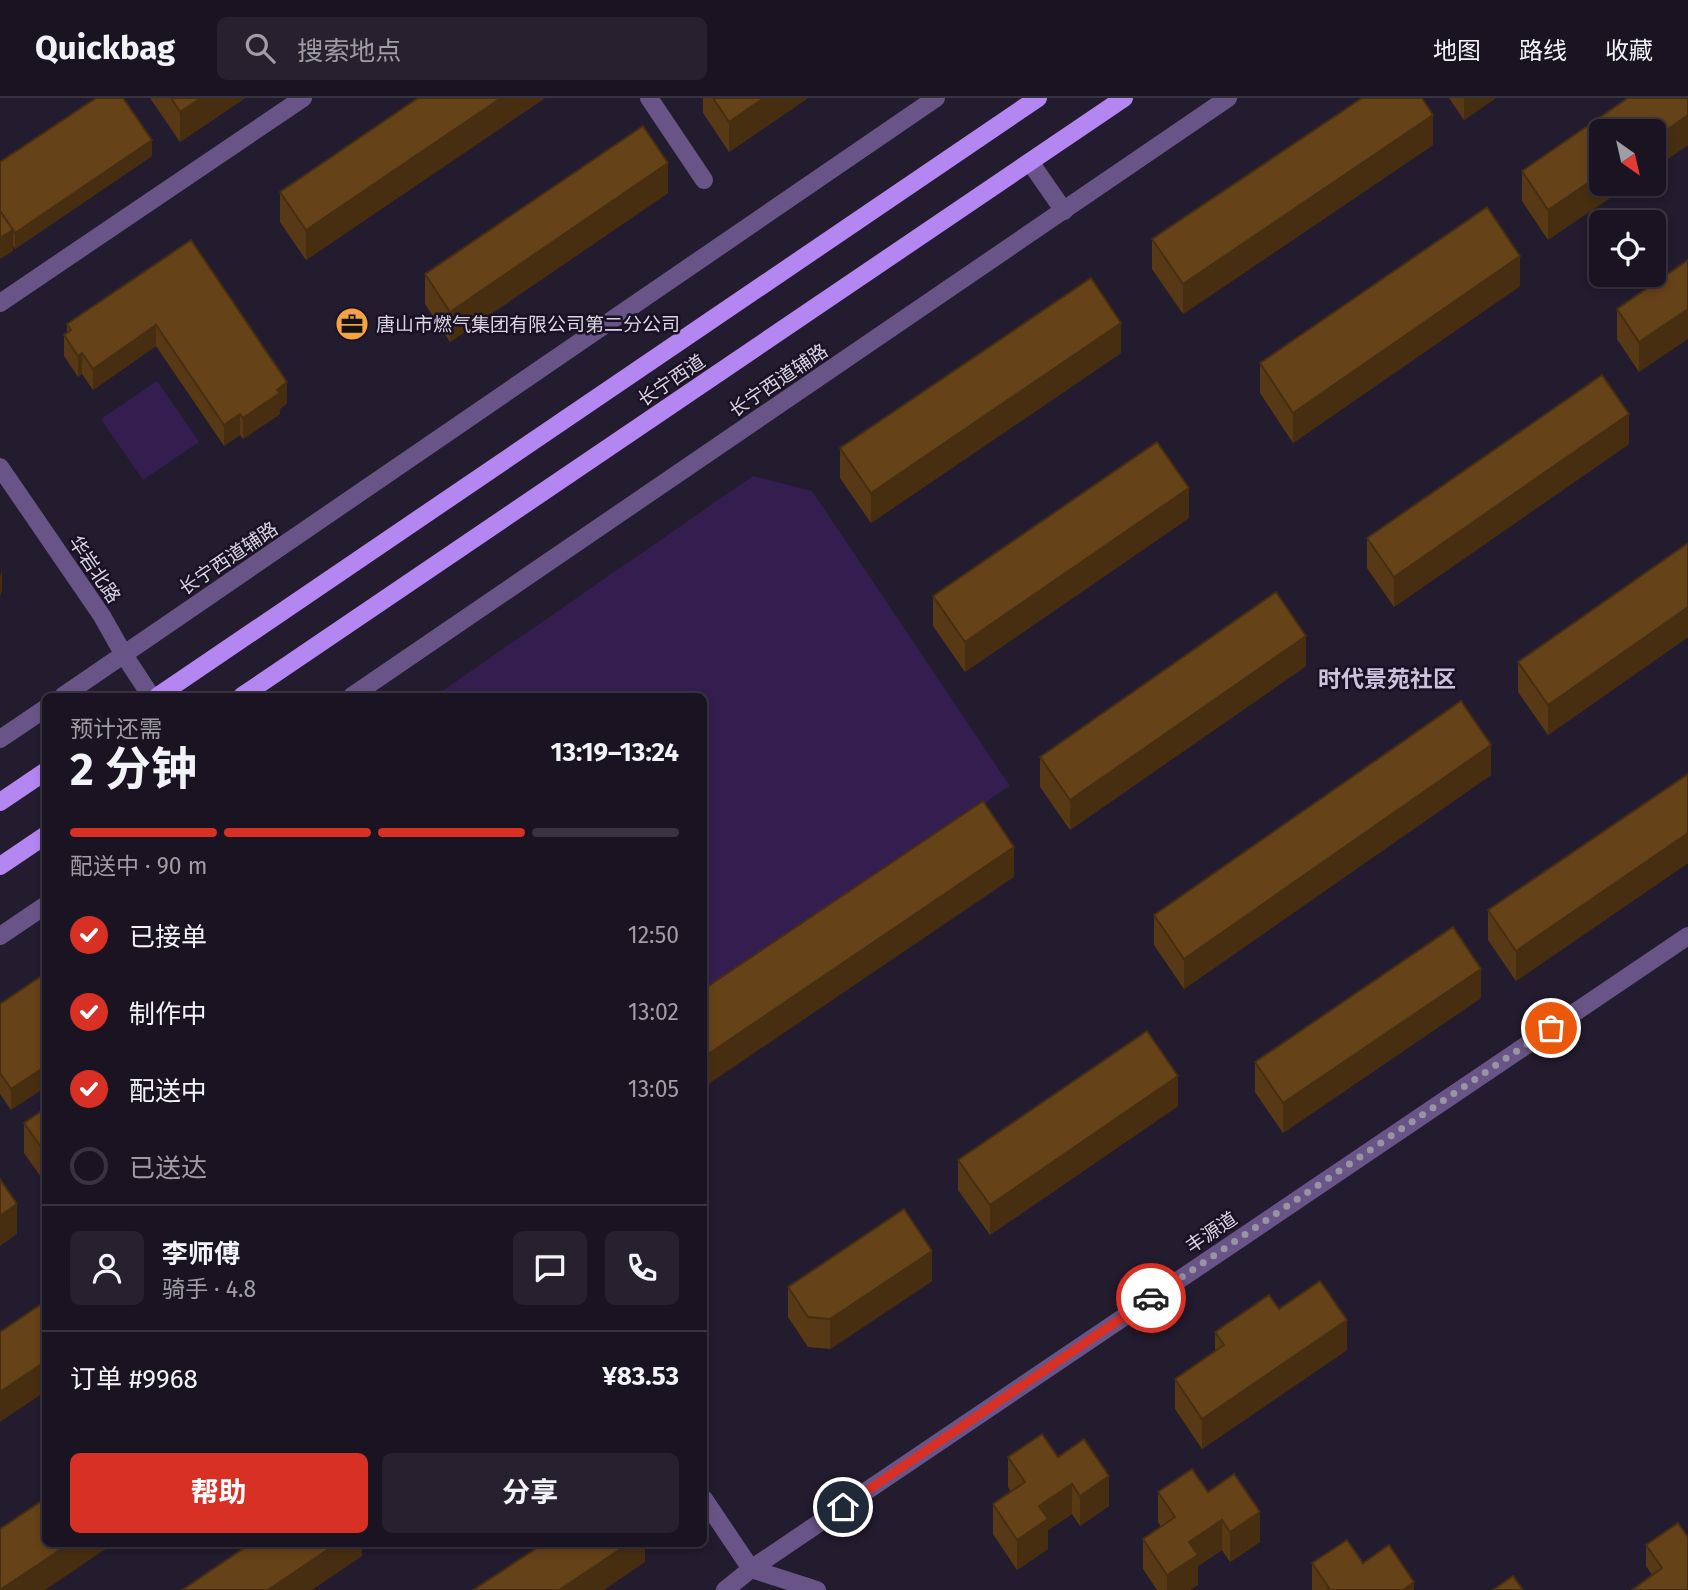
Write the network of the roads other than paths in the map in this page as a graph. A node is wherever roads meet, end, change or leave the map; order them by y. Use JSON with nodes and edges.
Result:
{"nodes":[{"id":1,"x":303,"y":98,"type":"edge"},
{"id":2,"x":649,"y":98,"type":"edge"},
{"id":3,"x":936,"y":98,"type":"edge"},
{"id":4,"x":1038,"y":98,"type":"edge"},
{"id":5,"x":1124,"y":98,"type":"edge"},
{"id":6,"x":1228,"y":98,"type":"edge"},
{"id":7,"x":1030,"y":162,"type":"junction"},
{"id":8,"x":704,"y":180,"type":"dead end"},
{"id":9,"x":1064,"y":211,"type":"junction"},
{"id":10,"x":0,"y":303,"type":"edge"},
{"id":11,"x":0,"y":467,"type":"edge"},
{"id":12,"x":124,"y":654,"type":"junction"},
{"id":13,"x":67,"y":693,"type":"edge"},
{"id":14,"x":150,"y":693,"type":"edge"},
{"id":15,"x":163,"y":693,"type":"edge"},
{"id":16,"x":246,"y":693,"type":"edge"},
{"id":17,"x":356,"y":693,"type":"edge"},
{"id":18,"x":42,"y":711,"type":"edge"},
{"id":19,"x":0,"y":739,"type":"edge"},
{"id":20,"x":42,"y":774,"type":"edge"},
{"id":21,"x":0,"y":802,"type":"edge"},
{"id":22,"x":42,"y":838,"type":"edge"},
{"id":23,"x":0,"y":866,"type":"edge"},
{"id":24,"x":42,"y":908,"type":"edge"},
{"id":25,"x":0,"y":936,"type":"edge"},
{"id":26,"x":1688,"y":936,"type":"edge"},
{"id":27,"x":707,"y":1503,"type":"edge"},
{"id":28,"x":751,"y":1569,"type":"junction"},
{"id":29,"x":725,"y":1590,"type":"edge"},
{"id":30,"x":817,"y":1590,"type":"edge"}],
"edges":[{"from":1,"to":10,"type":"street"},
{"from":2,"to":8,"type":"street"},
{"from":3,"to":12,"type":"street","name":"长宁西道辅路"},
{"from":4,"to":15,"type":"main road","name":"长宁西道"},
{"from":5,"to":7,"type":"main road","name":"长宁西道"},
{"from":6,"to":9,"type":"street","name":"长宁西道辅路"},
{"from":7,"to":9,"type":"street"},
{"from":7,"to":16,"type":"main road","name":"长宁西道"},
{"from":9,"to":17,"type":"street","name":"长宁西道辅路"},
{"from":11,"to":12,"type":"street","name":"华岩北路"},
{"from":12,"to":13,"type":"street","name":"长宁西道辅路"},
{"from":12,"to":14,"type":"street","name":"华岩北路"},
{"from":18,"to":19,"type":"street"},
{"from":20,"to":21,"type":"main road"},
{"from":22,"to":23,"type":"main road"},
{"from":24,"to":25,"type":"street"},
{"from":26,"to":28,"type":"street","name":"丰源道"},
{"from":27,"to":28,"type":"street"},
{"from":28,"to":29,"type":"street","name":"丰源道"},
{"from":28,"to":30,"type":"street"}]}
